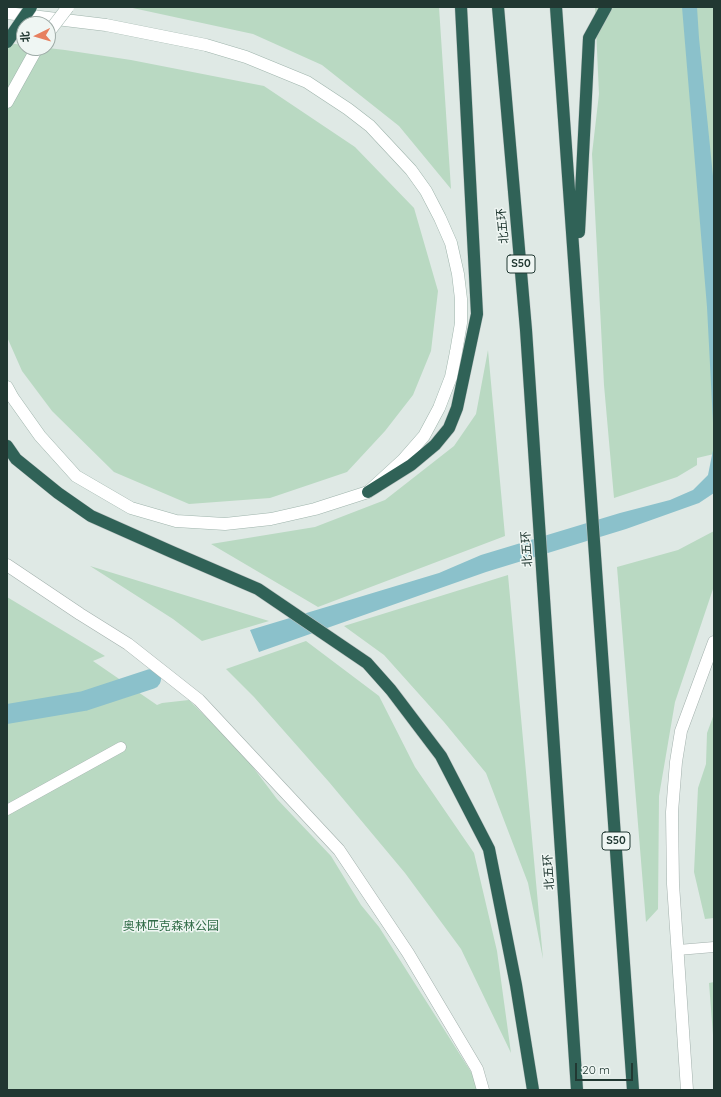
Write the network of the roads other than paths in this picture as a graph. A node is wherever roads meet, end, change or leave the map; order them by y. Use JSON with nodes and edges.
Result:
{"nodes":[{"id":1,"x":31,"y":7,"type":"edge"},
{"id":2,"x":68,"y":7,"type":"edge"},
{"id":3,"x":461,"y":7,"type":"edge"},
{"id":4,"x":498,"y":7,"type":"edge"},
{"id":5,"x":556,"y":7,"type":"edge"},
{"id":6,"x":606,"y":7,"type":"edge"},
{"id":7,"x":7,"y":13,"type":"edge"},
{"id":8,"x":56,"y":23,"type":"edge"},
{"id":9,"x":7,"y":42,"type":"edge"},
{"id":10,"x":33,"y":56,"type":"edge"},
{"id":11,"x":7,"y":102,"type":"edge"},
{"id":12,"x":576,"y":287,"type":"junction"},
{"id":13,"x":7,"y":387,"type":"edge"},
{"id":14,"x":7,"y":446,"type":"edge"},
{"id":15,"x":368,"y":492,"type":"junction"},
{"id":16,"x":7,"y":565,"type":"edge"},
{"id":17,"x":714,"y":642,"type":"edge"},
{"id":18,"x":121,"y":747,"type":"dead end"},
{"id":19,"x":7,"y":810,"type":"edge"},
{"id":20,"x":714,"y":947,"type":"edge"},
{"id":21,"x":678,"y":950,"type":"junction"},
{"id":22,"x":483,"y":1090,"type":"edge"},
{"id":23,"x":533,"y":1090,"type":"edge"},
{"id":24,"x":578,"y":1090,"type":"edge"},
{"id":25,"x":633,"y":1090,"type":"edge"},
{"id":26,"x":687,"y":1090,"type":"edge"}],
"edges":[{"from":1,"to":9,"type":"highway","bridge":true},
{"from":2,"to":8,"type":"main road","bridge":true},
{"from":3,"to":15,"type":"highway"},
{"from":4,"to":24,"type":"highway","name":"北五环","number":"S50"},
{"from":5,"to":12,"type":"highway","number":"S50"},
{"from":6,"to":12,"type":"highway"},
{"from":7,"to":15,"type":"main road"},
{"from":10,"to":11,"type":"main road"},
{"from":12,"to":25,"type":"highway","number":"S50"},
{"from":13,"to":15,"type":"main road"},
{"from":14,"to":23,"type":"highway"},
{"from":16,"to":22,"type":"main road"},
{"from":17,"to":21,"type":"main road"},
{"from":18,"to":19,"type":"lane"},
{"from":20,"to":21,"type":"lane"},
{"from":21,"to":26,"type":"main road"}]}
